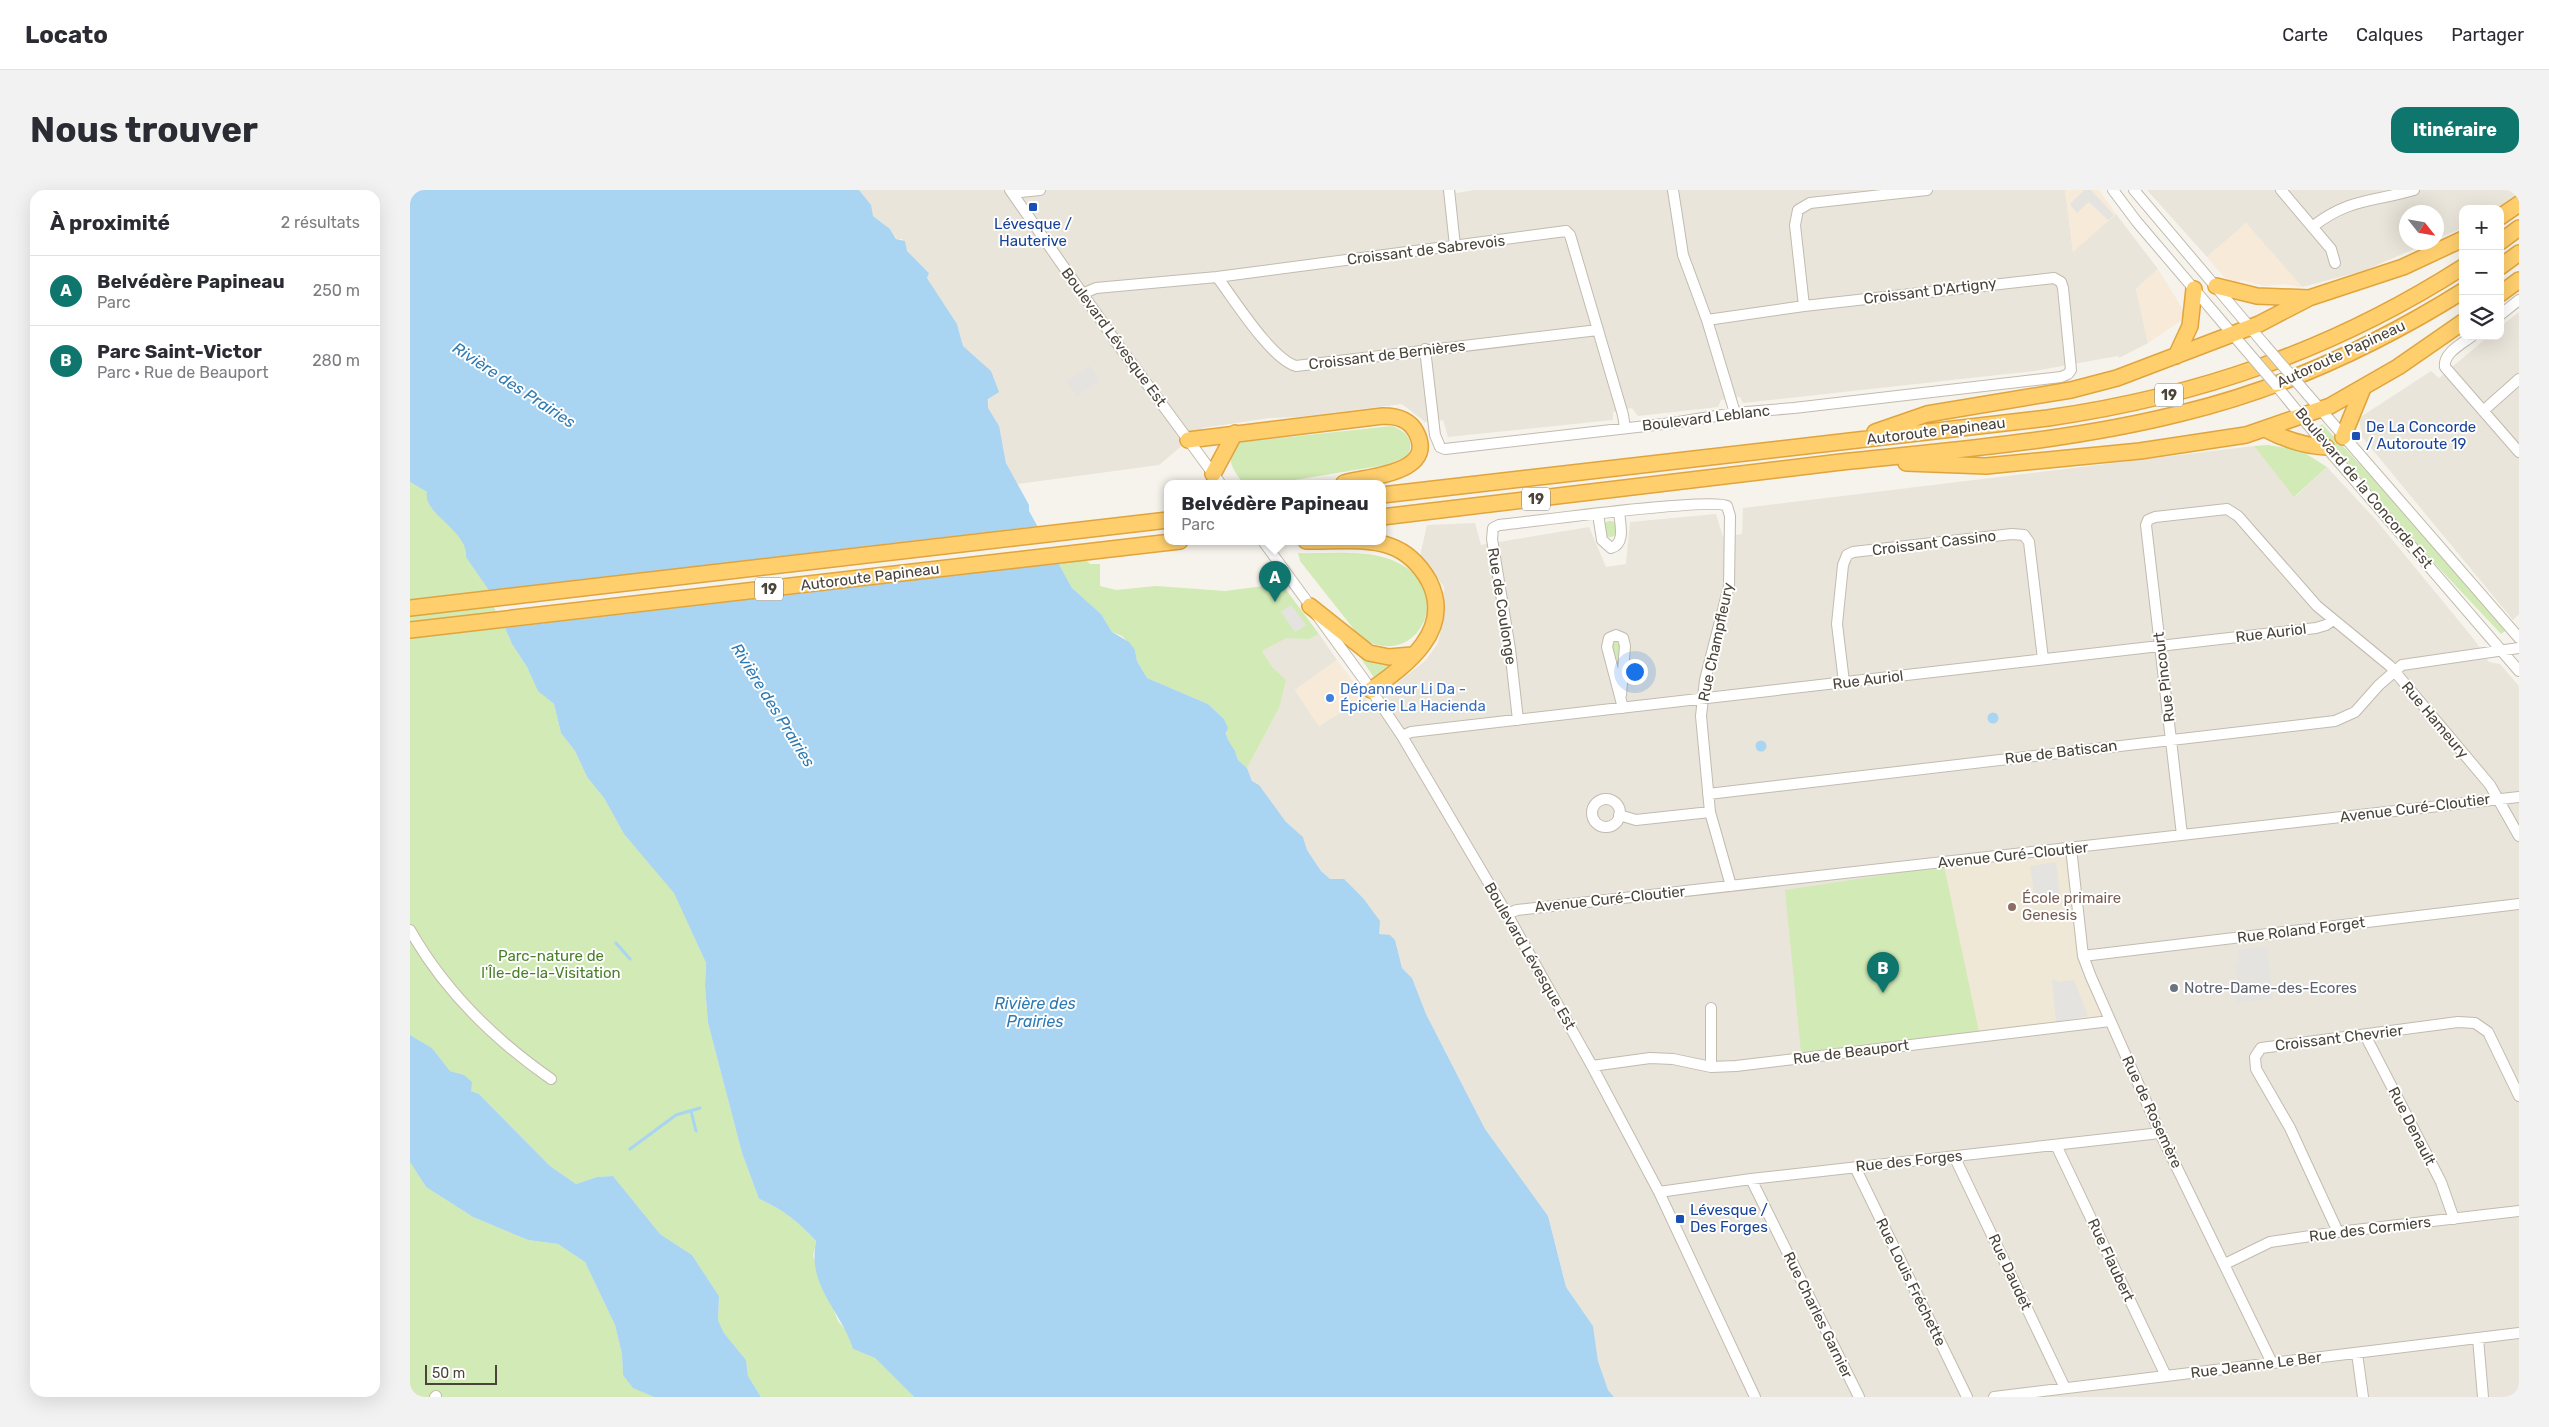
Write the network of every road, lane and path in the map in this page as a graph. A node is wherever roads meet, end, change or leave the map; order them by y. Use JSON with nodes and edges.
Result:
{"nodes":[{"id":1,"x":1040,"y":190,"type":"edge"},
{"id":2,"x":1449,"y":190,"type":"edge"},
{"id":3,"x":1673,"y":190,"type":"edge"},
{"id":4,"x":1927,"y":190,"type":"edge"},
{"id":5,"x":2112,"y":190,"type":"edge"},
{"id":6,"x":2134,"y":190,"type":"edge"},
{"id":7,"x":2280,"y":190,"type":"edge"},
{"id":8,"x":2414,"y":190,"type":"edge"},
{"id":9,"x":1011,"y":192,"type":"edge"},
{"id":10,"x":2519,"y":204,"type":"edge"},
{"id":11,"x":2504,"y":214,"type":"edge"},
{"id":12,"x":2312,"y":227,"type":"junction"},
{"id":13,"x":2519,"y":228,"type":"edge"},
{"id":14,"x":2504,"y":239,"type":"edge"},
{"id":15,"x":2459,"y":242,"type":"edge"},
{"id":16,"x":1455,"y":246,"type":"junction"},
{"id":17,"x":2519,"y":253,"type":"edge"},
{"id":18,"x":2335,"y":263,"type":"dead end"},
{"id":19,"x":2504,"y":264,"type":"edge"},
{"id":20,"x":2459,"y":269,"type":"edge"},
{"id":21,"x":1216,"y":277,"type":"junction"},
{"id":22,"x":2519,"y":280,"type":"edge"},
{"id":23,"x":2216,"y":286,"type":"junction"},
{"id":24,"x":2194,"y":289,"type":"junction"},
{"id":25,"x":2504,"y":291,"type":"edge"},
{"id":26,"x":1082,"y":294,"type":"junction"},
{"id":27,"x":2459,"y":294,"type":"edge"},
{"id":28,"x":2309,"y":298,"type":"junction"},
{"id":29,"x":2519,"y":300,"type":"edge"},
{"id":30,"x":1804,"y":306,"type":"junction"},
{"id":31,"x":2504,"y":312,"type":"edge"},
{"id":32,"x":1707,"y":320,"type":"junction"},
{"id":33,"x":2459,"y":325,"type":"edge"},
{"id":34,"x":2250,"y":328,"type":"junction"},
{"id":35,"x":1598,"y":330,"type":"junction"},
{"id":36,"x":2232,"y":334,"type":"junction"},
{"id":37,"x":2467,"y":340,"type":"edge"},
{"id":38,"x":1425,"y":349,"type":"junction"},
{"id":39,"x":2176,"y":356,"type":"junction"},
{"id":40,"x":2070,"y":372,"type":"joint"},
{"id":41,"x":2519,"y":379,"type":"edge"},
{"id":42,"x":2363,"y":388,"type":"junction"},
{"id":43,"x":2320,"y":410,"type":"junction"},
{"id":44,"x":2483,"y":411,"type":"junction"},
{"id":45,"x":1735,"y":413,"type":"junction"},
{"id":46,"x":2302,"y":416,"type":"junction"},
{"id":47,"x":1625,"y":428,"type":"junction"},
{"id":48,"x":2265,"y":429,"type":"junction"},
{"id":49,"x":1234,"y":433,"type":"junction"},
{"id":50,"x":2343,"y":437,"type":"junction"},
{"id":51,"x":1188,"y":440,"type":"junction"},
{"id":52,"x":1850,"y":441,"type":"junction"},
{"id":53,"x":2326,"y":447,"type":"junction"},
{"id":54,"x":2519,"y":452,"type":"edge"},
{"id":55,"x":1854,"y":461,"type":"junction"},
{"id":56,"x":1217,"y":479,"type":"edge"},
{"id":57,"x":1357,"y":480,"type":"edge"},
{"id":58,"x":1386,"y":495,"type":"edge"},
{"id":59,"x":1619,"y":512,"type":"junction"},
{"id":60,"x":1598,"y":514,"type":"junction"},
{"id":61,"x":1730,"y":516,"type":"joint"},
{"id":62,"x":1386,"y":517,"type":"edge"},
{"id":63,"x":1164,"y":520,"type":"edge"},
{"id":64,"x":2148,"y":520,"type":"joint"},
{"id":65,"x":1164,"y":543,"type":"edge"},
{"id":66,"x":1265,"y":545,"type":"edge"},
{"id":67,"x":1386,"y":545,"type":"edge"},
{"id":68,"x":1310,"y":606,"type":"junction"},
{"id":69,"x":410,"y":608,"type":"edge"},
{"id":70,"x":2333,"y":620,"type":"junction"},
{"id":71,"x":410,"y":630,"type":"edge"},
{"id":72,"x":2519,"y":638,"type":"edge"},
{"id":73,"x":2160,"y":647,"type":"junction"},
{"id":74,"x":2519,"y":648,"type":"edge"},
{"id":75,"x":2502,"y":651,"type":"junction"},
{"id":76,"x":1412,"y":655,"type":"junction"},
{"id":77,"x":2043,"y":659,"type":"junction"},
{"id":78,"x":2394,"y":671,"type":"junction"},
{"id":79,"x":2519,"y":671,"type":"edge"},
{"id":80,"x":1844,"y":682,"type":"junction"},
{"id":81,"x":1371,"y":690,"type":"junction"},
{"id":82,"x":1621,"y":696,"type":"junction"},
{"id":83,"x":1702,"y":700,"type":"junction"},
{"id":84,"x":1623,"y":708,"type":"junction"},
{"id":85,"x":1518,"y":720,"type":"junction"},
{"id":86,"x":1402,"y":736,"type":"junction"},
{"id":87,"x":2171,"y":739,"type":"junction"},
{"id":88,"x":1708,"y":794,"type":"junction"},
{"id":89,"x":2519,"y":796,"type":"edge"},
{"id":90,"x":2499,"y":799,"type":"junction"},
{"id":91,"x":1710,"y":812,"type":"junction"},
{"id":92,"x":1619,"y":815,"type":"dead end"},
{"id":93,"x":2182,"y":835,"type":"junction"},
{"id":94,"x":2519,"y":836,"type":"edge"},
{"id":95,"x":2071,"y":848,"type":"junction"},
{"id":96,"x":1731,"y":886,"type":"junction"},
{"id":97,"x":2519,"y":904,"type":"edge"},
{"id":98,"x":1507,"y":914,"type":"junction"},
{"id":99,"x":410,"y":930,"type":"edge"},
{"id":100,"x":2083,"y":956,"type":"junction"},
{"id":101,"x":1711,"y":1008,"type":"dead end"},
{"id":102,"x":2110,"y":1021,"type":"junction"},
{"id":103,"x":2365,"y":1035,"type":"junction"},
{"id":104,"x":1592,"y":1066,"type":"junction"},
{"id":105,"x":1711,"y":1067,"type":"junction"},
{"id":106,"x":551,"y":1079,"type":"dead end"},
{"id":107,"x":2519,"y":1096,"type":"edge"},
{"id":108,"x":2160,"y":1133,"type":"junction"},
{"id":109,"x":2056,"y":1145,"type":"junction"},
{"id":110,"x":1954,"y":1156,"type":"junction"},
{"id":111,"x":1855,"y":1167,"type":"junction"},
{"id":112,"x":1751,"y":1179,"type":"junction"},
{"id":113,"x":1659,"y":1192,"type":"junction"},
{"id":114,"x":2519,"y":1211,"type":"edge"},
{"id":115,"x":2454,"y":1219,"type":"junction"},
{"id":116,"x":2338,"y":1232,"type":"junction"},
{"id":117,"x":2225,"y":1264,"type":"junction"},
{"id":118,"x":2519,"y":1333,"type":"edge"},
{"id":119,"x":2478,"y":1338,"type":"junction"},
{"id":120,"x":2357,"y":1352,"type":"junction"},
{"id":121,"x":2272,"y":1363,"type":"junction"},
{"id":122,"x":2166,"y":1376,"type":"junction"},
{"id":123,"x":2065,"y":1388,"type":"junction"},
{"id":124,"x":1756,"y":1397,"type":"edge"},
{"id":125,"x":1859,"y":1397,"type":"edge"},
{"id":126,"x":1967,"y":1397,"type":"edge"},
{"id":127,"x":1994,"y":1397,"type":"edge"},
{"id":128,"x":2362,"y":1397,"type":"edge"},
{"id":129,"x":2483,"y":1397,"type":"edge"}],
"edges":[{"from":1,"to":9,"type":"street"},
{"from":2,"to":16,"type":"street"},
{"from":3,"to":32,"type":"street"},
{"from":4,"to":30,"type":"street"},
{"from":5,"to":24,"type":"street","name":"Boulevard de la Concorde Est"},
{"from":6,"to":23,"type":"street","name":"Boulevard de la Concorde Est"},
{"from":7,"to":12,"type":"street"},
{"from":8,"to":12,"type":"street"},
{"from":9,"to":26,"type":"street","name":"Boulevard Lévesque Est"},
{"from":10,"to":11,"type":"highway"},
{"from":12,"to":18,"type":"street"},
{"from":13,"to":14,"type":"highway"},
{"from":15,"to":28,"type":"highway"},
{"from":16,"to":21,"type":"street","name":"Croissant de Sabrevois"},
{"from":16,"to":35,"type":"street","name":"Croissant de Sabrevois"},
{"from":17,"to":19,"type":"highway"},
{"from":20,"to":52,"type":"highway","name":"Autoroute Papineau","number":"19"},
{"from":21,"to":26,"type":"street","name":"Croissant de Sabrevois"},
{"from":21,"to":38,"type":"street","name":"Croissant de Bernières"},
{"from":22,"to":25,"type":"highway"},
{"from":23,"to":28,"type":"highway"},
{"from":23,"to":34,"type":"street","name":"Boulevard de la Concorde Est"},
{"from":24,"to":36,"type":"street","name":"Boulevard de la Concorde Est"},
{"from":24,"to":39,"type":"highway"},
{"from":26,"to":51,"type":"street","name":"Boulevard Lévesque Est"},
{"from":27,"to":55,"type":"highway","name":"Autoroute Papineau","number":"19"},
{"from":28,"to":34,"type":"highway"},
{"from":29,"to":31,"type":"street"},
{"from":30,"to":32,"type":"street","name":"Croissant D'Artigny"},
{"from":30,"to":40,"type":"street","name":"Croissant D'Artigny"},
{"from":32,"to":45,"type":"street"},
{"from":33,"to":42,"type":"highway"},
{"from":34,"to":36,"type":"highway"},
{"from":34,"to":43,"type":"street","name":"Boulevard de la Concorde Est","bridge":true},
{"from":35,"to":38,"type":"street","name":"Croissant de Bernières"},
{"from":35,"to":47,"type":"street","name":"Croissant de Sabrevois"},
{"from":36,"to":39,"type":"highway"},
{"from":36,"to":46,"type":"street","name":"Boulevard de la Concorde Est","bridge":true},
{"from":37,"to":44,"type":"street"},
{"from":38,"to":47,"type":"street","name":"Boulevard Leblanc"},
{"from":39,"to":52,"type":"highway"},
{"from":40,"to":45,"type":"street","name":"Boulevard Leblanc"},
{"from":41,"to":44,"type":"street"},
{"from":42,"to":43,"type":"highway"},
{"from":42,"to":50,"type":"highway"},
{"from":43,"to":46,"type":"highway"},
{"from":43,"to":50,"type":"street","name":"Boulevard de la Concorde Est"},
{"from":44,"to":54,"type":"street"},
{"from":45,"to":47,"type":"street","name":"Boulevard Leblanc"},
{"from":46,"to":48,"type":"highway"},
{"from":46,"to":53,"type":"street","name":"Boulevard de la Concorde Est"},
{"from":48,"to":53,"type":"highway"},
{"from":48,"to":55,"type":"highway"},
{"from":49,"to":51,"type":"highway"},
{"from":49,"to":56,"type":"highway"},
{"from":49,"to":57,"type":"highway"},
{"from":50,"to":72,"type":"street","name":"Boulevard de la Concorde Est"},
{"from":51,"to":56,"type":"street","name":"Boulevard Lévesque Est"},
{"from":52,"to":58,"type":"highway","name":"Autoroute Papineau","number":"19"},
{"from":53,"to":75,"type":"street","name":"Boulevard de la Concorde Est"},
{"from":55,"to":62,"type":"highway","name":"Autoroute Papineau","number":"19"},
{"from":59,"to":60,"type":"street","name":"Rue de Coulonge"},
{"from":59,"to":60,"type":"street"},
{"from":59,"to":61,"type":"street","name":"Rue de Coulonge"},
{"from":60,"to":85,"type":"street","name":"Rue de Coulonge"},
{"from":61,"to":83,"type":"street","name":"Rue Champfleury"},
{"from":63,"to":69,"type":"highway","name":"Autoroute Papineau","number":"19"},
{"from":64,"to":70,"type":"street","name":"Rue Hameury"},
{"from":64,"to":73,"type":"street","name":"Rue Pincourt"},
{"from":65,"to":71,"type":"highway","name":"Autoroute Papineau","number":"19"},
{"from":66,"to":68,"type":"street","name":"Boulevard Lévesque Est"},
{"from":67,"to":76,"type":"highway"},
{"from":68,"to":76,"type":"highway"},
{"from":68,"to":81,"type":"street","name":"Boulevard Lévesque Est"},
{"from":70,"to":73,"type":"street","name":"Rue Auriol"},
{"from":70,"to":78,"type":"street","name":"Rue Hameury"},
{"from":73,"to":77,"type":"street","name":"Rue Auriol"},
{"from":73,"to":87,"type":"street","name":"Rue Pincourt"},
{"from":74,"to":75,"type":"street"},
{"from":75,"to":78,"type":"street"},
{"from":75,"to":79,"type":"street","name":"Boulevard de la Concorde Est"},
{"from":76,"to":81,"type":"highway"},
{"from":77,"to":80,"type":"street","name":"Rue Auriol"},
{"from":77,"to":80,"type":"street","name":"Croissant Cassino"},
{"from":78,"to":87,"type":"street","name":"Rue de Batiscan"},
{"from":78,"to":90,"type":"street","name":"Rue Hameury"},
{"from":80,"to":83,"type":"street","name":"Rue Auriol"},
{"from":81,"to":86,"type":"street","name":"Boulevard Lévesque Est"},
{"from":82,"to":82,"type":"street"},
{"from":82,"to":84,"type":"street"},
{"from":83,"to":84,"type":"street","name":"Rue Auriol"},
{"from":83,"to":88,"type":"street","name":"Rue Champfleury"},
{"from":84,"to":85,"type":"street","name":"Rue Auriol"},
{"from":85,"to":86,"type":"street","name":"Rue Auriol"},
{"from":86,"to":98,"type":"street","name":"Boulevard Lévesque Est"},
{"from":87,"to":88,"type":"street","name":"Rue de Batiscan"},
{"from":87,"to":93,"type":"street","name":"Rue Pincourt"},
{"from":88,"to":91,"type":"street","name":"Rue Champfleury"},
{"from":89,"to":90,"type":"street","name":"Avenue Curé-Cloutier"},
{"from":90,"to":93,"type":"street","name":"Avenue Curé-Cloutier"},
{"from":90,"to":94,"type":"street","name":"Rue Hameury"},
{"from":91,"to":92,"type":"street"},
{"from":91,"to":96,"type":"street","name":"Rue Champfleury"},
{"from":93,"to":95,"type":"street","name":"Avenue Curé-Cloutier"},
{"from":95,"to":96,"type":"street","name":"Avenue Curé-Cloutier"},
{"from":95,"to":100,"type":"street","name":"Rue de Rosemère"},
{"from":96,"to":98,"type":"street","name":"Avenue Curé-Cloutier"},
{"from":97,"to":100,"type":"street","name":"Rue Roland Forget"},
{"from":98,"to":104,"type":"street","name":"Boulevard Lévesque Est"},
{"from":99,"to":106,"type":"street"},
{"from":100,"to":102,"type":"street","name":"Rue de Rosemère"},
{"from":101,"to":105,"type":"street"},
{"from":102,"to":105,"type":"street","name":"Rue de Beauport"},
{"from":102,"to":108,"type":"street","name":"Rue de Rosemère"},
{"from":103,"to":107,"type":"street","name":"Croissant Chevrier"},
{"from":103,"to":115,"type":"street","name":"Rue Denault"},
{"from":103,"to":116,"type":"street","name":"Croissant Chevrier"},
{"from":104,"to":105,"type":"street","name":"Rue de Beauport"},
{"from":104,"to":113,"type":"street","name":"Boulevard Lévesque Est"},
{"from":108,"to":109,"type":"street","name":"Rue des Forges"},
{"from":108,"to":117,"type":"street","name":"Rue de Rosemère"},
{"from":109,"to":110,"type":"street","name":"Rue des Forges"},
{"from":109,"to":122,"type":"street","name":"Rue Flaubert"},
{"from":110,"to":111,"type":"street","name":"Rue des Forges"},
{"from":110,"to":123,"type":"street","name":"Rue Daudet"},
{"from":111,"to":112,"type":"street","name":"Rue des Forges"},
{"from":111,"to":126,"type":"street","name":"Rue Louis Fréchette"},
{"from":112,"to":113,"type":"street","name":"Rue des Forges"},
{"from":112,"to":125,"type":"street","name":"Rue Charles Garnier"},
{"from":113,"to":124,"type":"street","name":"Boulevard Lévesque Est"},
{"from":114,"to":115,"type":"street","name":"Rue des Cormiers"},
{"from":115,"to":116,"type":"street","name":"Rue des Cormiers"},
{"from":116,"to":117,"type":"street","name":"Rue des Cormiers"},
{"from":117,"to":121,"type":"street","name":"Rue de Rosemère"},
{"from":118,"to":119,"type":"street","name":"Rue Jeanne Le Ber"},
{"from":119,"to":120,"type":"street","name":"Rue Jeanne Le Ber"},
{"from":119,"to":129,"type":"street"},
{"from":120,"to":121,"type":"street","name":"Rue Jeanne Le Ber"},
{"from":120,"to":128,"type":"street"},
{"from":121,"to":122,"type":"street","name":"Rue Jeanne Le Ber"},
{"from":122,"to":123,"type":"street","name":"Rue Jeanne Le Ber"},
{"from":123,"to":127,"type":"street","name":"Rue Jeanne Le Ber"}]}
